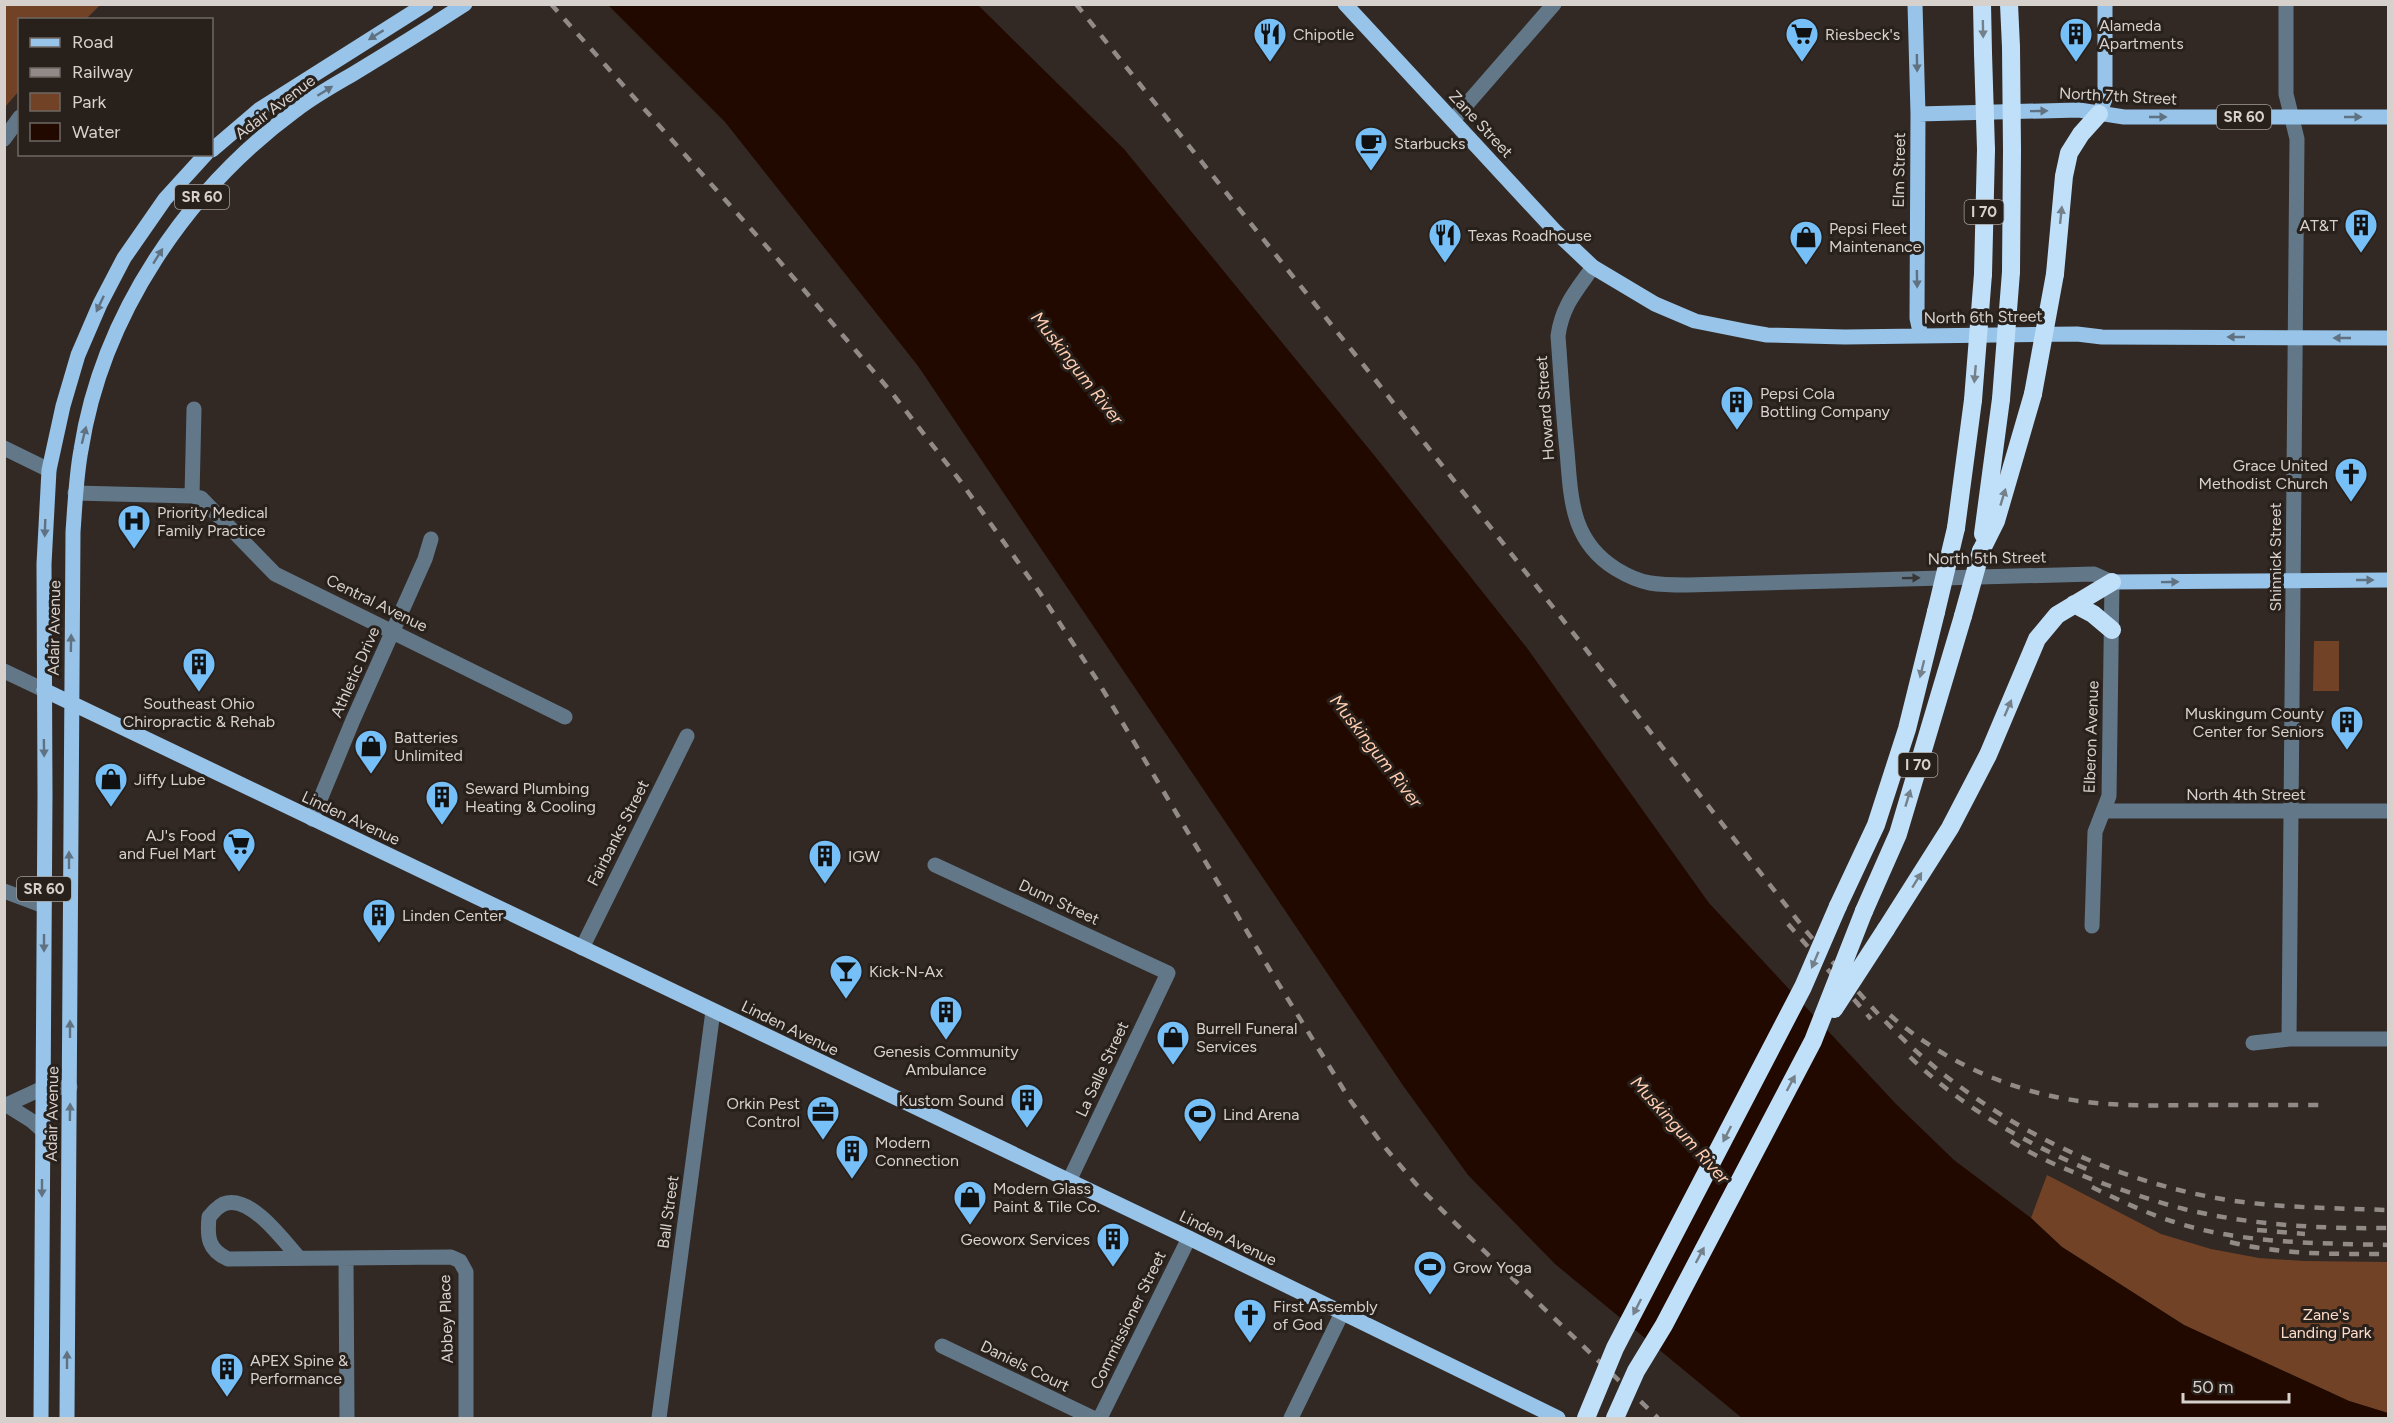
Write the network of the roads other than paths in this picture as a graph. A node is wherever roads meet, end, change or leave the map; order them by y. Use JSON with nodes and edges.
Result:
{"nodes":[{"id":1,"x":426,"y":4,"type":"edge"},
{"id":2,"x":1345,"y":4,"type":"edge"},
{"id":3,"x":1554,"y":4,"type":"edge"},
{"id":4,"x":1915,"y":4,"type":"edge"},
{"id":5,"x":1982,"y":4,"type":"edge"},
{"id":6,"x":2009,"y":4,"type":"edge"},
{"id":7,"x":2105,"y":4,"type":"edge"},
{"id":8,"x":2286,"y":4,"type":"edge"},
{"id":9,"x":465,"y":5,"type":"edge"},
{"id":10,"x":1918,"y":114,"type":"junction"},
{"id":11,"x":2100,"y":114,"type":"junction"},
{"id":12,"x":2292,"y":117,"type":"junction"},
{"id":13,"x":2388,"y":117,"type":"edge"},
{"id":14,"x":18,"y":120,"type":"edge"},
{"id":15,"x":1453,"y":120,"type":"junction"},
{"id":16,"x":4,"y":139,"type":"edge"},
{"id":17,"x":213,"y":149,"type":"edge"},
{"id":18,"x":204,"y":156,"type":"edge"},
{"id":19,"x":1593,"y":267,"type":"junction"},
{"id":20,"x":1921,"y":336,"type":"junction"},
{"id":21,"x":2295,"y":338,"type":"junction"},
{"id":22,"x":2388,"y":338,"type":"edge"},
{"id":23,"x":194,"y":409,"type":"dead end"},
{"id":24,"x":4,"y":448,"type":"edge"},
{"id":25,"x":49,"y":470,"type":"junction"},
{"id":26,"x":75,"y":493,"type":"junction"},
{"id":27,"x":192,"y":496,"type":"junction"},
{"id":28,"x":430,"y":539,"type":"dead end"},
{"id":29,"x":1594,"y":550,"type":"joint"},
{"id":30,"x":1981,"y":550,"type":"junction"},
{"id":31,"x":2293,"y":580,"type":"junction"},
{"id":32,"x":2388,"y":580,"type":"edge"},
{"id":33,"x":2112,"y":582,"type":"junction"},
{"id":34,"x":2074,"y":604,"type":"junction"},
{"id":35,"x":392,"y":630,"type":"junction"},
{"id":36,"x":2112,"y":630,"type":"junction"},
{"id":37,"x":4,"y":671,"type":"edge"},
{"id":38,"x":44,"y":690,"type":"junction"},
{"id":39,"x":70,"y":702,"type":"junction"},
{"id":40,"x":565,"y":717,"type":"dead end"},
{"id":41,"x":687,"y":736,"type":"dead end"},
{"id":42,"x":2103,"y":811,"type":"junction"},
{"id":43,"x":2388,"y":811,"type":"edge"},
{"id":44,"x":2290,"y":812,"type":"junction"},
{"id":45,"x":312,"y":819,"type":"junction"},
{"id":46,"x":934,"y":865,"type":"dead end"},
{"id":47,"x":4,"y":891,"type":"edge"},
{"id":48,"x":44,"y":906,"type":"junction"},
{"id":49,"x":2092,"y":926,"type":"dead end"},
{"id":50,"x":582,"y":948,"type":"junction"},
{"id":51,"x":1168,"y":972,"type":"joint"},
{"id":52,"x":713,"y":1011,"type":"junction"},
{"id":53,"x":2289,"y":1039,"type":"junction"},
{"id":54,"x":2388,"y":1039,"type":"edge"},
{"id":55,"x":1813,"y":1041,"type":"junction"},
{"id":56,"x":2253,"y":1044,"type":"dead end"},
{"id":57,"x":70,"y":1087,"type":"junction"},
{"id":58,"x":43,"y":1088,"type":"junction"},
{"id":59,"x":6,"y":1106,"type":"edge"},
{"id":60,"x":43,"y":1131,"type":"junction"},
{"id":61,"x":1069,"y":1181,"type":"junction"},
{"id":62,"x":1189,"y":1238,"type":"junction"},
{"id":63,"x":299,"y":1258,"type":"junction"},
{"id":64,"x":346,"y":1259,"type":"junction"},
{"id":65,"x":1342,"y":1313,"type":"junction"},
{"id":66,"x":942,"y":1346,"type":"dead end"},
{"id":67,"x":41,"y":1419,"type":"edge"},
{"id":68,"x":67,"y":1419,"type":"edge"},
{"id":69,"x":347,"y":1419,"type":"edge"},
{"id":70,"x":466,"y":1419,"type":"edge"},
{"id":71,"x":659,"y":1419,"type":"edge"},
{"id":72,"x":1094,"y":1419,"type":"edge"},
{"id":73,"x":1100,"y":1419,"type":"edge"},
{"id":74,"x":1291,"y":1419,"type":"edge"},
{"id":75,"x":1558,"y":1419,"type":"edge"},
{"id":76,"x":1586,"y":1419,"type":"edge"},
{"id":77,"x":1615,"y":1419,"type":"edge"}],
"edges":[{"from":1,"to":17,"type":"main road","name":"Adair Avenue","one_way":true},
{"from":2,"to":15,"type":"main road","name":"Zane Street"},
{"from":3,"to":15,"type":"street"},
{"from":4,"to":10,"type":"main road","name":"Elm Street","one_way":true},
{"from":5,"to":76,"type":"highway","number":"I 70","one_way":true,"bridge":true},
{"from":6,"to":30,"type":"highway","number":"I 70","bridge":true},
{"from":7,"to":11,"type":"main road"},
{"from":8,"to":12,"type":"street","name":"Shinnick Street"},
{"from":26,"to":9,"type":"main road","name":"Adair Avenue","number":"SR 60","one_way":true},
{"from":10,"to":11,"type":"main road","name":"North 7th Street","one_way":true},
{"from":10,"to":20,"type":"main road","name":"Elm Street","one_way":true},
{"from":11,"to":12,"type":"main road","name":"North 7th Street","number":"SR 60","one_way":true},
{"from":30,"to":11,"type":"highway","one_way":true,"bridge":true},
{"from":12,"to":13,"type":"main road","name":"North 7th Street","number":"SR 60","one_way":true},
{"from":12,"to":21,"type":"street","name":"Shinnick Street"},
{"from":14,"to":16,"type":"street"},
{"from":15,"to":19,"type":"main road","name":"Zane Street"},
{"from":18,"to":25,"type":"main road","name":"Adair Avenue","number":"SR 60","one_way":true},
{"from":19,"to":20,"type":"main road","name":"North 6th Street"},
{"from":19,"to":29,"type":"street","name":"Howard Street"},
{"from":21,"to":20,"type":"main road","name":"North 6th Street","one_way":true},
{"from":22,"to":21,"type":"main road","name":"North 6th Street","one_way":true},
{"from":21,"to":31,"type":"street","name":"Shinnick Street"},
{"from":23,"to":27,"type":"street"},
{"from":24,"to":25,"type":"street"},
{"from":25,"to":38,"type":"main road","name":"Adair Avenue","number":"SR 60","one_way":true},
{"from":26,"to":27,"type":"street"},
{"from":39,"to":26,"type":"main road","name":"Adair Avenue","number":"SR 60","one_way":true},
{"from":27,"to":35,"type":"street","name":"Central Avenue"},
{"from":28,"to":35,"type":"street","name":"Athletic Drive"},
{"from":29,"to":33,"type":"street","name":"North 5th Street","one_way":true},
{"from":55,"to":30,"type":"highway","number":"I 70","one_way":true,"bridge":true},
{"from":31,"to":32,"type":"main road","name":"North 5th Street","one_way":true},
{"from":33,"to":31,"type":"main road","name":"North 5th Street","one_way":true},
{"from":31,"to":44,"type":"street","name":"Shinnick Street"},
{"from":33,"to":34,"type":"highway"},
{"from":33,"to":36,"type":"street","name":"Elberon Avenue"},
{"from":34,"to":36,"type":"highway"},
{"from":55,"to":34,"type":"highway","one_way":true,"bridge":true},
{"from":35,"to":40,"type":"street","name":"Central Avenue"},
{"from":35,"to":45,"type":"street","name":"Athletic Drive"},
{"from":36,"to":42,"type":"street","name":"Elberon Avenue"},
{"from":37,"to":38,"type":"street","name":"Linden Avenue"},
{"from":38,"to":39,"type":"main road","name":"Linden Avenue"},
{"from":38,"to":48,"type":"main road","name":"Adair Avenue","number":"SR 60","one_way":true},
{"from":39,"to":45,"type":"main road","name":"Linden Avenue"},
{"from":57,"to":39,"type":"main road","name":"Adair Avenue","number":"SR 60","one_way":true},
{"from":41,"to":50,"type":"street","name":"Fairbanks Street"},
{"from":42,"to":44,"type":"street","name":"North 4th Street"},
{"from":42,"to":49,"type":"street","name":"Elberon Avenue"},
{"from":43,"to":44,"type":"street","name":"North 4th Street"},
{"from":44,"to":53,"type":"street","name":"Shinnick Street"},
{"from":45,"to":50,"type":"main road","name":"Linden Avenue"},
{"from":46,"to":51,"type":"street","name":"Dunn Street"},
{"from":47,"to":48,"type":"street"},
{"from":48,"to":58,"type":"main road","name":"Adair Avenue","number":"SR 60","one_way":true},
{"from":50,"to":52,"type":"main road","name":"Linden Avenue"},
{"from":51,"to":61,"type":"street","name":"La Salle Street"},
{"from":52,"to":61,"type":"main road","name":"Linden Avenue"},
{"from":52,"to":71,"type":"street","name":"Ball Street"},
{"from":53,"to":54,"type":"street"},
{"from":53,"to":56,"type":"street"},
{"from":77,"to":55,"type":"highway","number":"I 70","one_way":true,"bridge":true},
{"from":57,"to":58,"type":"street"},
{"from":68,"to":57,"type":"main road","name":"Adair Avenue","number":"SR 60","one_way":true},
{"from":58,"to":59,"type":"street"},
{"from":58,"to":60,"type":"main road","name":"Adair Avenue","number":"SR 60"},
{"from":59,"to":60,"type":"street"},
{"from":60,"to":67,"type":"main road","name":"Adair Avenue","number":"SR 60","one_way":true},
{"from":61,"to":62,"type":"main road","name":"Linden Avenue"},
{"from":62,"to":65,"type":"main road","name":"Linden Avenue"},
{"from":62,"to":73,"type":"street","name":"Commissioner Street"},
{"from":63,"to":63,"type":"street","name":"Abbey Place"},
{"from":63,"to":64,"type":"street","name":"Abbey Place"},
{"from":64,"to":69,"type":"street"},
{"from":64,"to":70,"type":"street","name":"Abbey Place"},
{"from":65,"to":74,"type":"street"},
{"from":65,"to":75,"type":"main road","name":"Linden Avenue"},
{"from":66,"to":72,"type":"street","name":"Daniels Court"}]}
